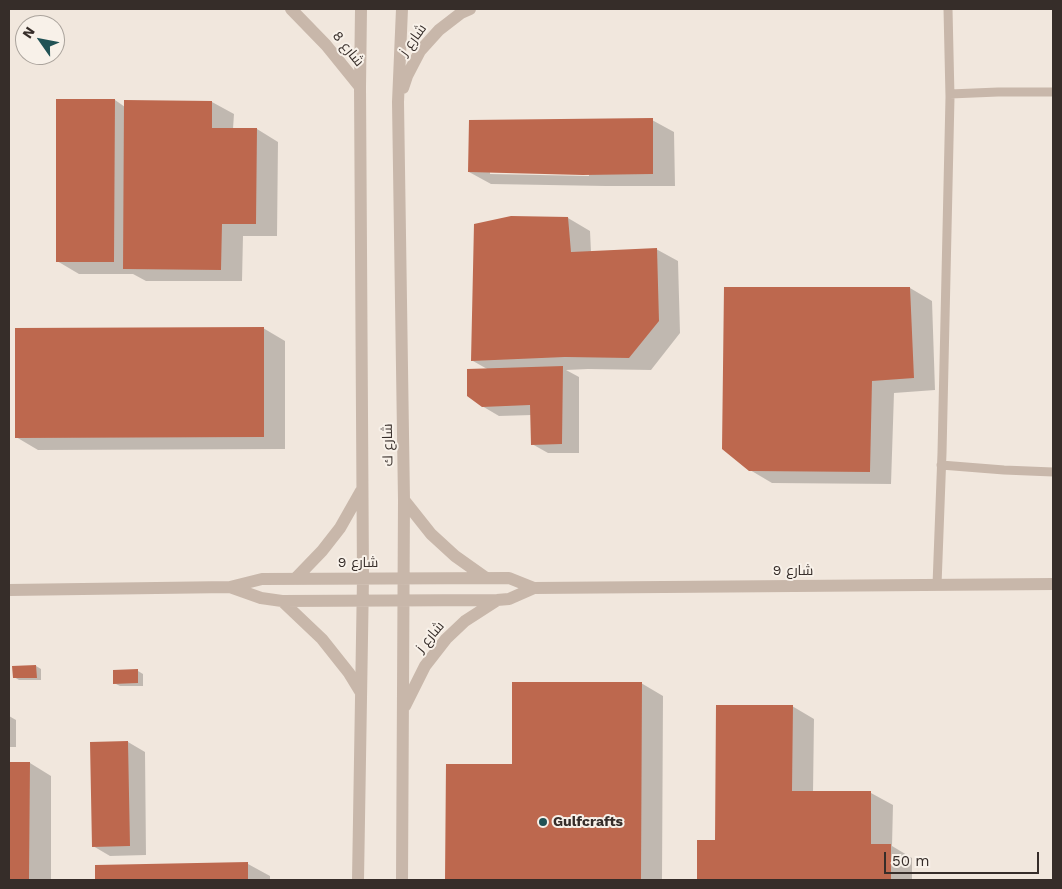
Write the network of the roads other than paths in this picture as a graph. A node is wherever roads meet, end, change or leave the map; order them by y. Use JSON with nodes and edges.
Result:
{"nodes":[{"id":1,"x":291,"y":9,"type":"edge"},
{"id":2,"x":361,"y":9,"type":"edge"},
{"id":3,"x":402,"y":9,"type":"edge"},
{"id":4,"x":470,"y":9,"type":"edge"},
{"id":5,"x":948,"y":9,"type":"edge"},
{"id":6,"x":360,"y":87,"type":"junction"},
{"id":7,"x":1053,"y":92,"type":"edge"},
{"id":8,"x":950,"y":94,"type":"junction"},
{"id":9,"x":398,"y":102,"type":"junction"},
{"id":10,"x":941,"y":465,"type":"junction"},
{"id":11,"x":1053,"y":472,"type":"edge"},
{"id":12,"x":362,"y":489,"type":"junction"},
{"id":13,"x":404,"y":500,"type":"junction"},
{"id":14,"x":363,"y":578,"type":"junction"},
{"id":15,"x":403,"y":578,"type":"junction"},
{"id":16,"x":486,"y":578,"type":"junction"},
{"id":17,"x":295,"y":579,"type":"junction"},
{"id":18,"x":1053,"y":584,"type":"edge"},
{"id":19,"x":937,"y":585,"type":"junction"},
{"id":20,"x":230,"y":587,"type":"junction"},
{"id":21,"x":534,"y":588,"type":"junction"},
{"id":22,"x":9,"y":590,"type":"edge"},
{"id":23,"x":403,"y":600,"type":"junction"},
{"id":24,"x":497,"y":600,"type":"junction"},
{"id":25,"x":282,"y":601,"type":"junction"},
{"id":26,"x":362,"y":601,"type":"junction"},
{"id":27,"x":360,"y":691,"type":"junction"},
{"id":28,"x":403,"y":708,"type":"junction"},
{"id":29,"x":358,"y":880,"type":"edge"},
{"id":30,"x":402,"y":880,"type":"edge"}],
"edges":[{"from":1,"to":6,"type":"street","name":"شارع 8"},
{"from":2,"to":6,"type":"street","name":"شارع ك"},
{"from":3,"to":9,"type":"street","name":"شارع ك"},
{"from":4,"to":9,"type":"street","name":"شارع ز"},
{"from":5,"to":8,"type":"lane"},
{"from":6,"to":12,"type":"street","name":"شارع ك"},
{"from":7,"to":8,"type":"lane"},
{"from":8,"to":10,"type":"lane"},
{"from":9,"to":13,"type":"street","name":"شارع ك"},
{"from":10,"to":11,"type":"lane"},
{"from":10,"to":19,"type":"lane"},
{"from":12,"to":14,"type":"street","name":"شارع ك"},
{"from":12,"to":17,"type":"street"},
{"from":13,"to":15,"type":"street","name":"شارع ك"},
{"from":13,"to":16,"type":"street"},
{"from":14,"to":15,"type":"street","name":"شارع 9"},
{"from":14,"to":17,"type":"street","name":"شارع 9"},
{"from":14,"to":26,"type":"street","name":"شارع ك"},
{"from":15,"to":16,"type":"street","name":"شارع 9"},
{"from":15,"to":23,"type":"street","name":"شارع ك"},
{"from":16,"to":21,"type":"street","name":"شارع 9"},
{"from":17,"to":20,"type":"street","name":"شارع 9"},
{"from":18,"to":19,"type":"street","name":"شارع 9"},
{"from":19,"to":21,"type":"street","name":"شارع 9"},
{"from":20,"to":22,"type":"street","name":"شارع 9"},
{"from":20,"to":25,"type":"street","name":"شارع 9"},
{"from":21,"to":24,"type":"street","name":"شارع 9"},
{"from":23,"to":24,"type":"street","name":"شارع 9"},
{"from":23,"to":26,"type":"street","name":"شارع 9"},
{"from":23,"to":28,"type":"street","name":"شارع ك"},
{"from":24,"to":28,"type":"street","name":"شارع ز"},
{"from":25,"to":26,"type":"street","name":"شارع 9"},
{"from":25,"to":27,"type":"street"},
{"from":26,"to":27,"type":"street","name":"شارع ك"},
{"from":27,"to":29,"type":"street","name":"شارع ك"},
{"from":28,"to":30,"type":"street","name":"شارع ك"}]}
